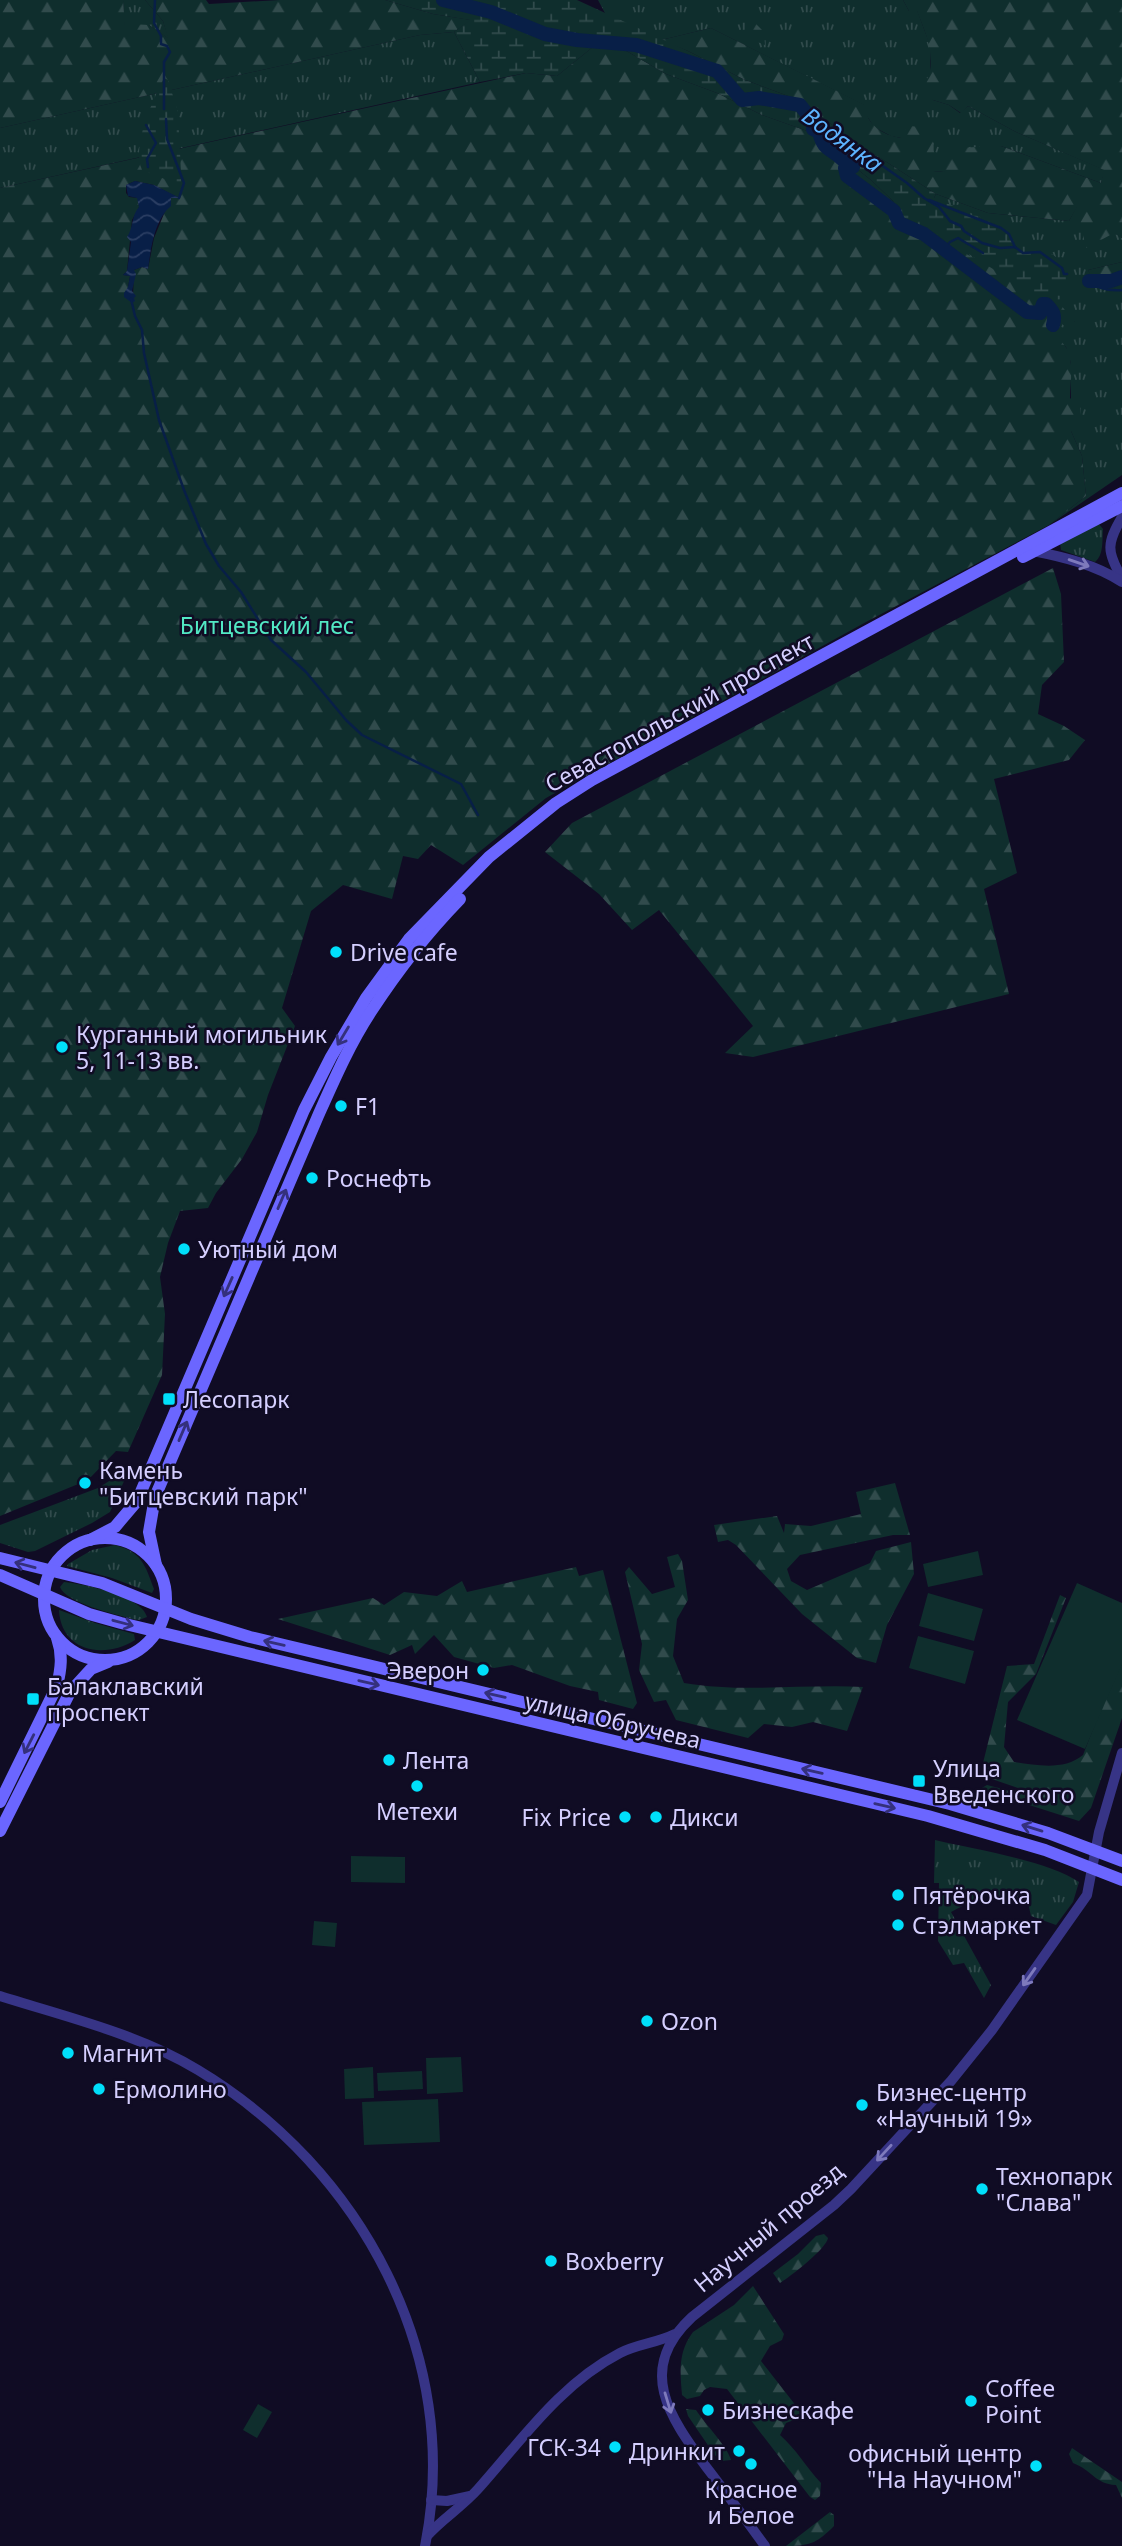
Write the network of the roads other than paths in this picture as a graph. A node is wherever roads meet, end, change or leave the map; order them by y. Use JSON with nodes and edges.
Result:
{"nodes":[{"id":1,"x":1122,"y":493,"type":"edge"},
{"id":2,"x":1122,"y":506,"type":"edge"},
{"id":3,"x":1122,"y":517,"type":"edge"},
{"id":4,"x":1033,"y":551,"type":"junction"},
{"id":5,"x":1122,"y":580,"type":"edge"},
{"id":6,"x":90,"y":1540,"type":"junction"},
{"id":7,"x":0,"y":1558,"type":"edge"},
{"id":8,"x":156,"y":1565,"type":"junction"},
{"id":9,"x":50,"y":1571,"type":"junction"},
{"id":10,"x":0,"y":1576,"type":"edge"},
{"id":11,"x":45,"y":1596,"type":"junction"},
{"id":12,"x":164,"y":1607,"type":"junction"},
{"id":13,"x":157,"y":1632,"type":"junction"},
{"id":14,"x":55,"y":1633,"type":"junction"},
{"id":15,"x":115,"y":1659,"type":"junction"},
{"id":16,"x":1122,"y":1753,"type":"edge"},
{"id":17,"x":0,"y":1802,"type":"edge"},
{"id":18,"x":0,"y":1831,"type":"edge"},
{"id":19,"x":1096,"y":1850,"type":"junction"},
{"id":20,"x":1122,"y":1861,"type":"edge"},
{"id":21,"x":1093,"y":1869,"type":"junction"},
{"id":22,"x":1122,"y":1880,"type":"edge"},
{"id":23,"x":0,"y":1996,"type":"edge"},
{"id":24,"x":677,"y":2333,"type":"junction"},
{"id":25,"x":647,"y":2345,"type":"junction"},
{"id":26,"x":664,"y":2359,"type":"junction"},
{"id":27,"x":472,"y":2495,"type":"junction"},
{"id":28,"x":431,"y":2500,"type":"junction"},
{"id":29,"x":426,"y":2541,"type":"edge"},
{"id":30,"x":765,"y":2546,"type":"edge"}],
"edges":[{"from":1,"to":6,"type":"main road","name":"Севастопольский проспект","one_way":true},
{"from":2,"to":4,"type":"main road","name":"Севастопольский проспект"},
{"from":3,"to":5,"type":"street"},
{"from":4,"to":5,"type":"street","one_way":true},
{"from":8,"to":4,"type":"main road","name":"Севастопольский проспект","one_way":true},
{"from":6,"to":8,"type":"main road"},
{"from":6,"to":9,"type":"main road","name":"Севастопольский проспект"},
{"from":9,"to":7,"type":"main road","one_way":true},
{"from":8,"to":12,"type":"main road","name":"Севастопольский проспект"},
{"from":9,"to":11,"type":"main road"},
{"from":9,"to":12,"type":"main road","name":"улица Обручева"},
{"from":10,"to":11,"type":"main road"},
{"from":11,"to":13,"type":"main road","name":"улица Обручева","one_way":true},
{"from":11,"to":14,"type":"main road"},
{"from":12,"to":13,"type":"main road"},
{"from":19,"to":12,"type":"main road","name":"улица Обручева","one_way":true},
{"from":13,"to":15,"type":"main road"},
{"from":13,"to":21,"type":"main road","name":"улица Обручева","one_way":true},
{"from":14,"to":15,"type":"main road"},
{"from":14,"to":17,"type":"main road","one_way":true},
{"from":15,"to":18,"type":"main road"},
{"from":16,"to":19,"type":"street"},
{"from":19,"to":20,"type":"main road","name":"улица Обручева"},
{"from":19,"to":21,"type":"street","name":"Научный проезд"},
{"from":21,"to":22,"type":"main road","name":"улица Обручева"},
{"from":21,"to":24,"type":"street","name":"Научный проезд","one_way":true},
{"from":23,"to":28,"type":"street"},
{"from":24,"to":25,"type":"street"},
{"from":24,"to":26,"type":"street","name":"Научный проезд"},
{"from":25,"to":26,"type":"street"},
{"from":25,"to":27,"type":"street"},
{"from":26,"to":30,"type":"street","name":"Научный проезд","one_way":true},
{"from":27,"to":28,"type":"street"},
{"from":27,"to":29,"type":"street"},
{"from":28,"to":29,"type":"street"}]}
